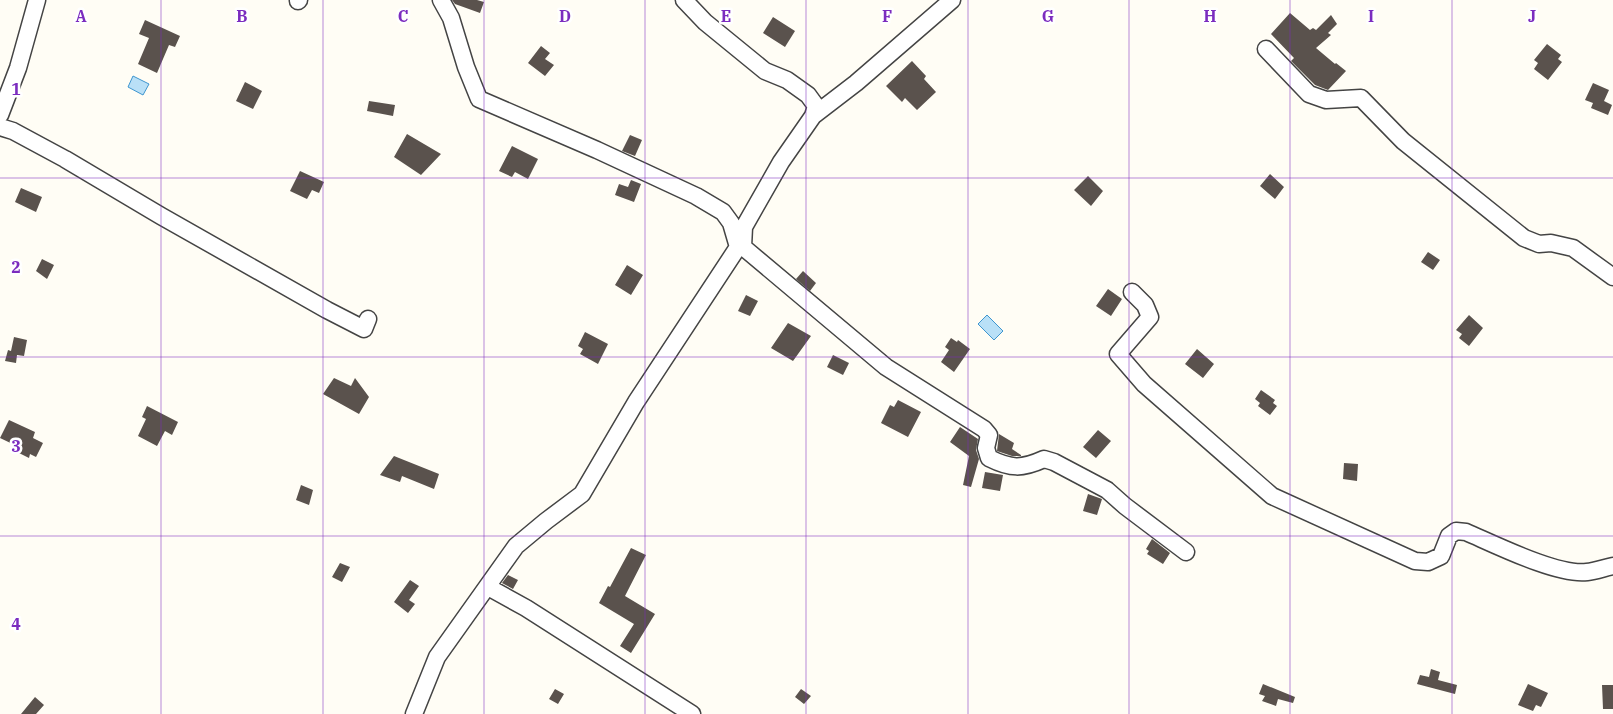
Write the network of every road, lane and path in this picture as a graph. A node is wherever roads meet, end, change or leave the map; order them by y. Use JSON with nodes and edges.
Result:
{"nodes":[{"id":1,"x":37,"y":0,"type":"edge"},
{"id":2,"x":442,"y":0,"type":"edge"},
{"id":3,"x":684,"y":0,"type":"edge"},
{"id":4,"x":952,"y":0,"type":"edge"},
{"id":5,"x":1266,"y":49,"type":"dead end"},
{"id":6,"x":0,"y":115,"type":"edge"},
{"id":7,"x":812,"y":116,"type":"junction"},
{"id":8,"x":0,"y":126,"type":"edge"},
{"id":9,"x":741,"y":247,"type":"junction"},
{"id":10,"x":1613,"y":277,"type":"edge"},
{"id":11,"x":1132,"y":292,"type":"dead end"},
{"id":12,"x":368,"y":319,"type":"dead end"},
{"id":13,"x":1186,"y":552,"type":"dead end"},
{"id":14,"x":1613,"y":566,"type":"edge"},
{"id":15,"x":488,"y":587,"type":"junction"},
{"id":16,"x":414,"y":714,"type":"edge"},
{"id":17,"x":692,"y":714,"type":"edge"}],
"edges":[{"from":1,"to":6,"type":"street"},
{"from":2,"to":9,"type":"street"},
{"from":3,"to":7,"type":"street"},
{"from":4,"to":7,"type":"street"},
{"from":5,"to":10,"type":"street"},
{"from":7,"to":9,"type":"street"},
{"from":8,"to":12,"type":"street"},
{"from":9,"to":13,"type":"street"},
{"from":9,"to":15,"type":"street"},
{"from":11,"to":14,"type":"street"},
{"from":15,"to":16,"type":"street"},
{"from":15,"to":17,"type":"street"}]}
